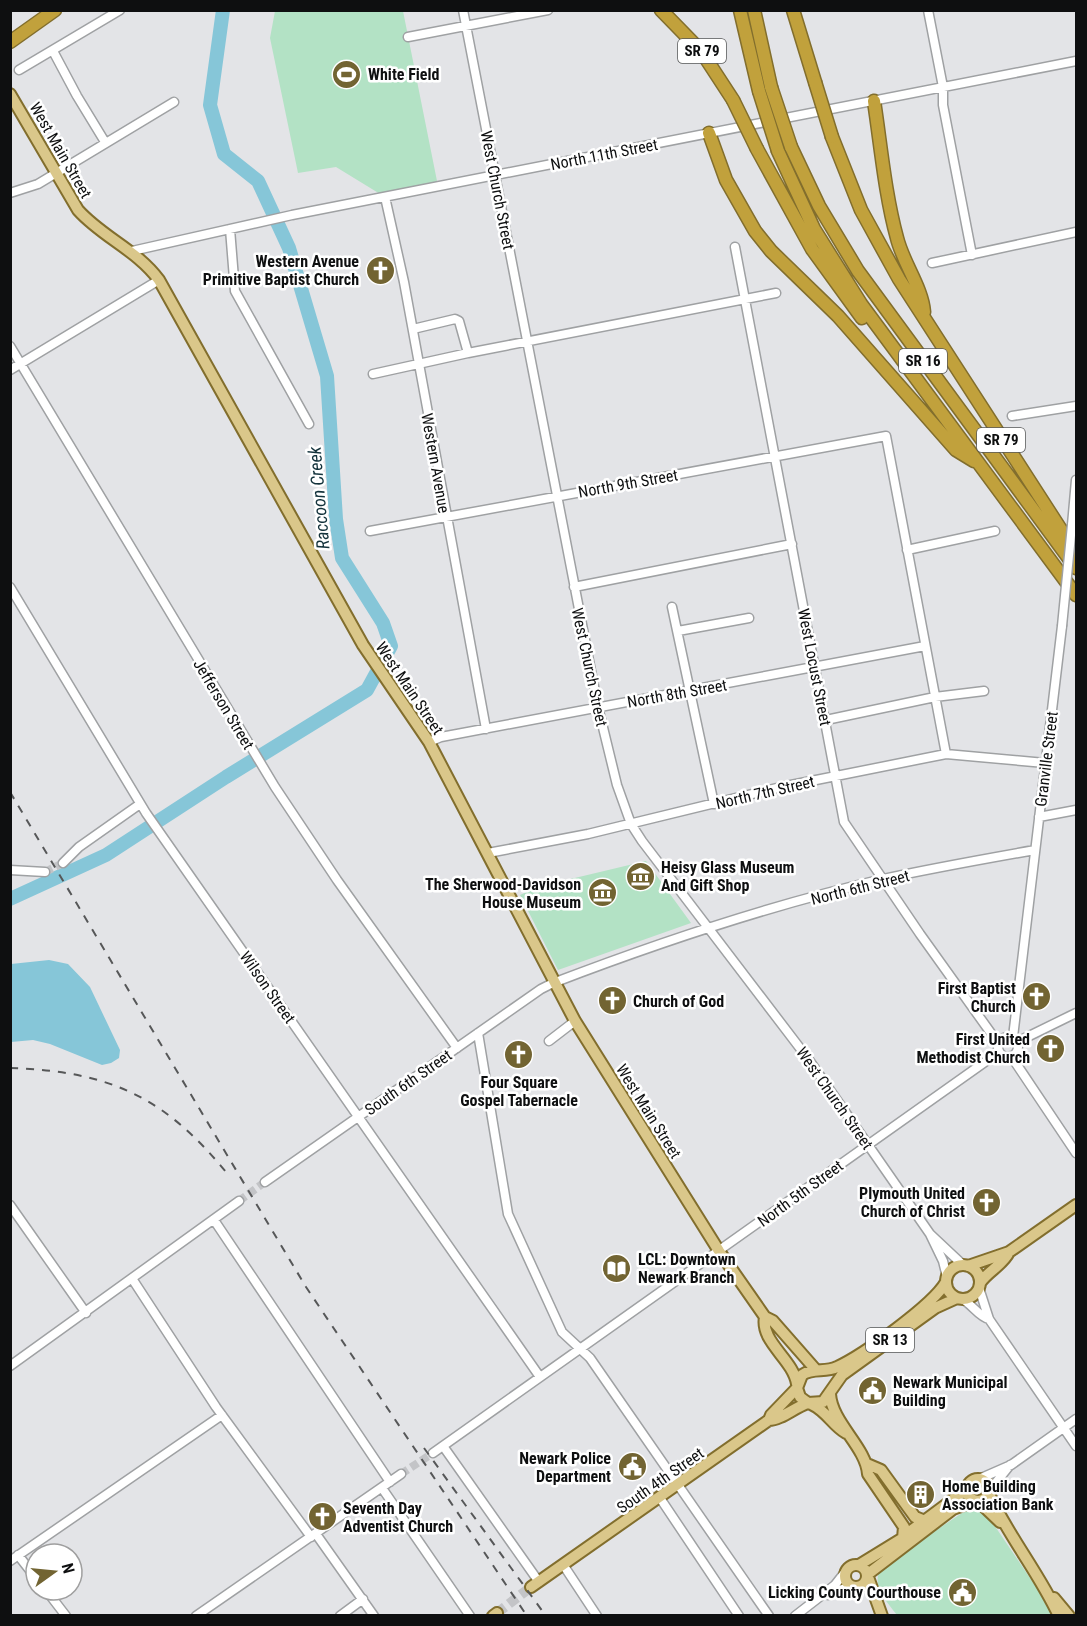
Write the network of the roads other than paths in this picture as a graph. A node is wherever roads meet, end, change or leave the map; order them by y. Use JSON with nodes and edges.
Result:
{"nodes":[{"id":1,"x":55,"y":10,"type":"edge"},
{"id":2,"x":120,"y":10,"type":"edge"},
{"id":3,"x":463,"y":10,"type":"edge"},
{"id":4,"x":548,"y":10,"type":"edge"},
{"id":5,"x":661,"y":10,"type":"edge"},
{"id":6,"x":740,"y":10,"type":"edge"},
{"id":7,"x":754,"y":10,"type":"edge"},
{"id":8,"x":792,"y":10,"type":"edge"},
{"id":9,"x":928,"y":10,"type":"edge"},
{"id":10,"x":466,"y":27,"type":"junction"},
{"id":11,"x":408,"y":37,"type":"dead end"},
{"id":12,"x":10,"y":42,"type":"edge"},
{"id":13,"x":53,"y":51,"type":"junction"},
{"id":14,"x":1077,"y":61,"type":"edge"},
{"id":15,"x":19,"y":70,"type":"dead end"},
{"id":16,"x":943,"y":87,"type":"junction"},
{"id":17,"x":765,"y":89,"type":"junction"},
{"id":18,"x":10,"y":94,"type":"edge"},
{"id":19,"x":874,"y":101,"type":"junction"},
{"id":20,"x":174,"y":102,"type":"dead end"},
{"id":21,"x":709,"y":133,"type":"junction"},
{"id":22,"x":105,"y":142,"type":"junction"},
{"id":23,"x":784,"y":149,"type":"junction"},
{"id":24,"x":55,"y":172,"type":"junction"},
{"id":25,"x":495,"y":175,"type":"junction"},
{"id":26,"x":10,"y":193,"type":"edge"},
{"id":27,"x":385,"y":197,"type":"junction"},
{"id":28,"x":230,"y":229,"type":"junction"},
{"id":29,"x":1077,"y":232,"type":"edge"},
{"id":30,"x":735,"y":247,"type":"dead end"},
{"id":31,"x":132,"y":251,"type":"junction"},
{"id":32,"x":972,"y":255,"type":"junction"},
{"id":33,"x":932,"y":263,"type":"dead end"},
{"id":34,"x":159,"y":280,"type":"junction"},
{"id":35,"x":776,"y":293,"type":"dead end"},
{"id":36,"x":744,"y":299,"type":"junction"},
{"id":37,"x":924,"y":319,"type":"junction"},
{"id":38,"x":413,"y":329,"type":"junction"},
{"id":39,"x":885,"y":337,"type":"junction"},
{"id":40,"x":527,"y":342,"type":"junction"},
{"id":41,"x":10,"y":346,"type":"edge"},
{"id":42,"x":468,"y":353,"type":"junction"},
{"id":43,"x":21,"y":363,"type":"junction"},
{"id":44,"x":420,"y":363,"type":"junction"},
{"id":45,"x":10,"y":370,"type":"edge"},
{"id":46,"x":373,"y":374,"type":"dead end"},
{"id":47,"x":1077,"y":406,"type":"edge"},
{"id":48,"x":1012,"y":416,"type":"dead end"},
{"id":49,"x":309,"y":424,"type":"dead end"},
{"id":50,"x":775,"y":455,"type":"junction"},
{"id":51,"x":982,"y":466,"type":"junction"},
{"id":52,"x":1077,"y":480,"type":"edge"},
{"id":53,"x":1076,"y":491,"type":"edge"},
{"id":54,"x":557,"y":496,"type":"junction"},
{"id":55,"x":445,"y":516,"type":"junction"},
{"id":56,"x":370,"y":531,"type":"dead end"},
{"id":57,"x":994,"y":531,"type":"dead end"},
{"id":58,"x":792,"y":544,"type":"junction"},
{"id":59,"x":907,"y":550,"type":"junction"},
{"id":60,"x":1075,"y":566,"type":"edge"},
{"id":61,"x":10,"y":587,"type":"edge"},
{"id":62,"x":574,"y":587,"type":"junction"},
{"id":63,"x":1077,"y":595,"type":"edge"},
{"id":64,"x":672,"y":607,"type":"dead end"},
{"id":65,"x":749,"y":618,"type":"dead end"},
{"id":66,"x":678,"y":631,"type":"junction"},
{"id":67,"x":925,"y":646,"type":"junction"},
{"id":68,"x":815,"y":667,"type":"junction"},
{"id":69,"x":691,"y":690,"type":"junction"},
{"id":70,"x":984,"y":691,"type":"dead end"},
{"id":71,"x":935,"y":697,"type":"junction"},
{"id":72,"x":598,"y":707,"type":"junction"},
{"id":73,"x":826,"y":720,"type":"junction"},
{"id":74,"x":486,"y":729,"type":"junction"},
{"id":75,"x":429,"y":742,"type":"junction"},
{"id":76,"x":946,"y":754,"type":"junction"},
{"id":77,"x":1045,"y":763,"type":"junction"},
{"id":78,"x":836,"y":776,"type":"junction"},
{"id":79,"x":140,"y":804,"type":"junction"},
{"id":80,"x":714,"y":804,"type":"junction"},
{"id":81,"x":1077,"y":810,"type":"edge"},
{"id":82,"x":1039,"y":817,"type":"junction"},
{"id":83,"x":631,"y":824,"type":"junction"},
{"id":84,"x":1035,"y":850,"type":"junction"},
{"id":85,"x":488,"y":853,"type":"junction"},
{"id":86,"x":63,"y":863,"type":"tunnel mouth"},
{"id":87,"x":10,"y":870,"type":"edge"},
{"id":88,"x":45,"y":872,"type":"tunnel mouth"},
{"id":89,"x":882,"y":879,"type":"junction"},
{"id":90,"x":708,"y":928,"type":"junction"},
{"id":91,"x":553,"y":983,"type":"junction"},
{"id":92,"x":1077,"y":1014,"type":"edge"},
{"id":93,"x":575,"y":1021,"type":"junction"},
{"id":94,"x":478,"y":1033,"type":"junction"},
{"id":95,"x":1015,"y":1040,"type":"junction"},
{"id":96,"x":549,"y":1041,"type":"dead end"},
{"id":97,"x":457,"y":1048,"type":"junction"},
{"id":98,"x":999,"y":1048,"type":"junction"},
{"id":99,"x":1011,"y":1056,"type":"junction"},
{"id":100,"x":359,"y":1116,"type":"junction"},
{"id":101,"x":868,"y":1145,"type":"junction"},
{"id":102,"x":1077,"y":1153,"type":"edge"},
{"id":103,"x":265,"y":1182,"type":"tunnel mouth"},
{"id":104,"x":239,"y":1201,"type":"tunnel mouth"},
{"id":105,"x":10,"y":1205,"type":"edge"},
{"id":106,"x":1077,"y":1205,"type":"edge"},
{"id":107,"x":214,"y":1220,"type":"junction"},
{"id":108,"x":930,"y":1234,"type":"junction"},
{"id":109,"x":719,"y":1251,"type":"junction"},
{"id":110,"x":1009,"y":1252,"type":"junction"},
{"id":111,"x":966,"y":1266,"type":"junction"},
{"id":112,"x":133,"y":1280,"type":"junction"},
{"id":113,"x":946,"y":1280,"type":"junction"},
{"id":114,"x":979,"y":1286,"type":"junction"},
{"id":115,"x":959,"y":1298,"type":"junction"},
{"id":116,"x":86,"y":1313,"type":"junction"},
{"id":117,"x":765,"y":1317,"type":"junction"},
{"id":118,"x":989,"y":1319,"type":"junction"},
{"id":119,"x":579,"y":1349,"type":"junction"},
{"id":120,"x":10,"y":1366,"type":"edge"},
{"id":121,"x":817,"y":1370,"type":"junction"},
{"id":122,"x":540,"y":1377,"type":"junction"},
{"id":123,"x":797,"y":1386,"type":"junction"},
{"id":124,"x":831,"y":1393,"type":"junction"},
{"id":125,"x":809,"y":1403,"type":"junction"},
{"id":126,"x":222,"y":1414,"type":"junction"},
{"id":127,"x":1077,"y":1419,"type":"edge"},
{"id":128,"x":769,"y":1420,"type":"junction"},
{"id":129,"x":1064,"y":1428,"type":"junction"},
{"id":130,"x":846,"y":1433,"type":"junction"},
{"id":131,"x":443,"y":1446,"type":"junction"},
{"id":132,"x":1077,"y":1446,"type":"edge"},
{"id":133,"x":433,"y":1453,"type":"tunnel mouth"},
{"id":134,"x":867,"y":1464,"type":"junction"},
{"id":135,"x":1011,"y":1465,"type":"junction"},
{"id":136,"x":401,"y":1474,"type":"tunnel mouth"},
{"id":137,"x":979,"y":1479,"type":"junction"},
{"id":138,"x":390,"y":1482,"type":"junction"},
{"id":139,"x":678,"y":1485,"type":"junction"},
{"id":140,"x":382,"y":1488,"type":"junction"},
{"id":141,"x":967,"y":1489,"type":"junction"},
{"id":142,"x":989,"y":1492,"type":"junction"},
{"id":143,"x":660,"y":1498,"type":"junction"},
{"id":144,"x":976,"y":1501,"type":"junction"},
{"id":145,"x":925,"y":1521,"type":"junction"},
{"id":146,"x":1003,"y":1524,"type":"junction"},
{"id":147,"x":910,"y":1533,"type":"junction"},
{"id":148,"x":314,"y":1535,"type":"junction"},
{"id":149,"x":14,"y":1558,"type":"edge"},
{"id":150,"x":859,"y":1565,"type":"junction"},
{"id":151,"x":564,"y":1566,"type":"junction"},
{"id":152,"x":846,"y":1571,"type":"junction"},
{"id":153,"x":868,"y":1576,"type":"junction"},
{"id":154,"x":535,"y":1585,"type":"joint"},
{"id":155,"x":852,"y":1586,"type":"junction"},
{"id":156,"x":1049,"y":1594,"type":"junction"},
{"id":157,"x":363,"y":1599,"type":"junction"},
{"id":158,"x":819,"y":1599,"type":"junction"},
{"id":159,"x":55,"y":1602,"type":"edge"},
{"id":160,"x":880,"y":1612,"type":"edge"},
{"id":161,"x":66,"y":1616,"type":"edge"},
{"id":162,"x":196,"y":1616,"type":"edge"},
{"id":163,"x":340,"y":1616,"type":"edge"},
{"id":164,"x":374,"y":1616,"type":"edge"},
{"id":165,"x":470,"y":1616,"type":"edge"},
{"id":166,"x":597,"y":1616,"type":"edge"},
{"id":167,"x":739,"y":1616,"type":"edge"},
{"id":168,"x":769,"y":1616,"type":"edge"},
{"id":169,"x":795,"y":1616,"type":"edge"},
{"id":170,"x":1059,"y":1616,"type":"edge"},
{"id":171,"x":1069,"y":1616,"type":"edge"}],
"edges":[{"from":1,"to":12,"type":"highway"},
{"from":2,"to":13,"type":"street"},
{"from":3,"to":10,"type":"street","name":"West Church Street"},
{"from":4,"to":10,"type":"street"},
{"from":5,"to":39,"type":"highway","number":"SR 79","bridge":true},
{"from":6,"to":17,"type":"highway","number":"SR 16"},
{"from":7,"to":17,"type":"highway","number":"SR 16"},
{"from":8,"to":37,"type":"highway","number":"SR 79","bridge":true},
{"from":9,"to":16,"type":"street"},
{"from":10,"to":11,"type":"street"},
{"from":10,"to":25,"type":"street","name":"West Church Street"},
{"from":13,"to":15,"type":"street"},
{"from":13,"to":22,"type":"street"},
{"from":14,"to":16,"type":"street","name":"North 11th Street"},
{"from":16,"to":19,"type":"street","name":"North 11th Street"},
{"from":16,"to":32,"type":"street"},
{"from":17,"to":23,"type":"highway","number":"SR 16","bridge":true},
{"from":18,"to":24,"type":"main road","name":"West Main Street"},
{"from":19,"to":21,"type":"street","name":"North 11th Street"},
{"from":19,"to":37,"type":"highway"},
{"from":20,"to":22,"type":"street"},
{"from":21,"to":25,"type":"street","name":"North 11th Street"},
{"from":21,"to":51,"type":"highway"},
{"from":22,"to":24,"type":"street"},
{"from":23,"to":39,"type":"highway","number":"SR 16"},
{"from":23,"to":60,"type":"highway","number":"SR 16"},
{"from":24,"to":26,"type":"street"},
{"from":24,"to":31,"type":"main road","name":"West Main Street"},
{"from":25,"to":27,"type":"street","name":"North 11th Street"},
{"from":25,"to":40,"type":"street","name":"West Church Street"},
{"from":27,"to":28,"type":"street","name":"North 11th Street"},
{"from":27,"to":38,"type":"street","name":"Western Avenue"},
{"from":28,"to":31,"type":"street","name":"North 11th Street"},
{"from":28,"to":49,"type":"street"},
{"from":29,"to":32,"type":"street"},
{"from":30,"to":36,"type":"street","name":"West Locust Street"},
{"from":31,"to":34,"type":"main road","name":"West Main Street"},
{"from":32,"to":33,"type":"street"},
{"from":34,"to":43,"type":"street"},
{"from":34,"to":75,"type":"main road","name":"West Main Street"},
{"from":35,"to":36,"type":"street"},
{"from":36,"to":40,"type":"street"},
{"from":36,"to":50,"type":"street","name":"West Locust Street"},
{"from":37,"to":60,"type":"highway","number":"SR 79"},
{"from":38,"to":42,"type":"street"},
{"from":38,"to":44,"type":"street","name":"Western Avenue"},
{"from":39,"to":51,"type":"highway","number":"SR 16"},
{"from":40,"to":42,"type":"street"},
{"from":40,"to":54,"type":"street","name":"West Church Street"},
{"from":41,"to":43,"type":"street","name":"Jefferson Street"},
{"from":42,"to":44,"type":"street"},
{"from":43,"to":45,"type":"street"},
{"from":43,"to":97,"type":"street","name":"Jefferson Street"},
{"from":44,"to":46,"type":"street"},
{"from":44,"to":55,"type":"street","name":"Western Avenue"},
{"from":47,"to":48,"type":"street"},
{"from":50,"to":54,"type":"street","name":"North 9th Street"},
{"from":50,"to":58,"type":"street","name":"West Locust Street"},
{"from":50,"to":59,"type":"street","name":"North 9th Street"},
{"from":51,"to":63,"type":"highway","number":"SR 16"},
{"from":52,"to":53,"type":"street","name":"Granville Street"},
{"from":53,"to":77,"type":"street","name":"Granville Street","bridge":true},
{"from":54,"to":55,"type":"street","name":"North 9th Street"},
{"from":54,"to":62,"type":"street","name":"West Church Street"},
{"from":55,"to":56,"type":"street","name":"North 9th Street"},
{"from":55,"to":74,"type":"street","name":"Western Avenue"},
{"from":57,"to":59,"type":"street"},
{"from":58,"to":62,"type":"street"},
{"from":58,"to":68,"type":"street","name":"West Locust Street"},
{"from":59,"to":67,"type":"street"},
{"from":61,"to":79,"type":"street","name":"Wilson Street"},
{"from":62,"to":72,"type":"street","name":"West Church Street"},
{"from":64,"to":66,"type":"street"},
{"from":65,"to":66,"type":"street"},
{"from":66,"to":69,"type":"street"},
{"from":67,"to":68,"type":"street","name":"North 8th Street"},
{"from":67,"to":71,"type":"street"},
{"from":68,"to":69,"type":"street","name":"North 8th Street"},
{"from":68,"to":73,"type":"street","name":"West Locust Street"},
{"from":69,"to":72,"type":"street","name":"North 8th Street"},
{"from":69,"to":80,"type":"street"},
{"from":70,"to":71,"type":"street"},
{"from":71,"to":73,"type":"street"},
{"from":71,"to":76,"type":"street"},
{"from":72,"to":74,"type":"street","name":"North 8th Street"},
{"from":72,"to":83,"type":"street","name":"West Church Street"},
{"from":73,"to":78,"type":"street","name":"West Locust Street"},
{"from":74,"to":75,"type":"street","name":"North 8th Street"},
{"from":75,"to":85,"type":"main road","name":"West Main Street"},
{"from":76,"to":77,"type":"street","name":"North 7th Street"},
{"from":76,"to":78,"type":"street","name":"North 7th Street"},
{"from":77,"to":82,"type":"street","name":"Granville Street"},
{"from":78,"to":80,"type":"street","name":"North 7th Street"},
{"from":78,"to":89,"type":"street","name":"West Locust Street"},
{"from":79,"to":86,"type":"street"},
{"from":79,"to":100,"type":"street","name":"Wilson Street"},
{"from":80,"to":83,"type":"street","name":"North 7th Street"},
{"from":81,"to":82,"type":"street"},
{"from":82,"to":84,"type":"street","name":"Granville Street"},
{"from":83,"to":85,"type":"street","name":"North 7th Street"},
{"from":83,"to":90,"type":"street","name":"West Church Street"},
{"from":84,"to":89,"type":"street","name":"North 6th Street"},
{"from":84,"to":95,"type":"street","name":"Granville Street"},
{"from":85,"to":91,"type":"main road","name":"West Main Street"},
{"from":87,"to":88,"type":"street"},
{"from":89,"to":90,"type":"street","name":"North 6th Street"},
{"from":89,"to":98,"type":"street","name":"West Locust Street"},
{"from":90,"to":91,"type":"street","name":"North 6th Street"},
{"from":90,"to":101,"type":"street","name":"West Church Street"},
{"from":91,"to":93,"type":"main road","name":"West Main Street"},
{"from":91,"to":94,"type":"street","name":"South 6th Street"},
{"from":92,"to":95,"type":"street"},
{"from":93,"to":96,"type":"street"},
{"from":93,"to":109,"type":"main road","name":"West Main Street"},
{"from":94,"to":97,"type":"street","name":"South 6th Street"},
{"from":94,"to":119,"type":"street"},
{"from":95,"to":98,"type":"street","name":"North 5th Street"},
{"from":95,"to":99,"type":"street","name":"Granville Street"},
{"from":97,"to":100,"type":"street","name":"South 6th Street"},
{"from":98,"to":99,"type":"street"},
{"from":98,"to":101,"type":"street","name":"North 5th Street"},
{"from":99,"to":102,"type":"street"},
{"from":100,"to":103,"type":"street","name":"South 6th Street"},
{"from":100,"to":122,"type":"street","name":"Wilson Street"},
{"from":101,"to":108,"type":"street","name":"West Church Street"},
{"from":101,"to":109,"type":"street","name":"North 5th Street"},
{"from":104,"to":107,"type":"street"},
{"from":105,"to":116,"type":"street"},
{"from":106,"to":110,"type":"main road"},
{"from":107,"to":112,"type":"street"},
{"from":107,"to":138,"type":"street"},
{"from":108,"to":111,"type":"street","name":"West Church Street"},
{"from":108,"to":113,"type":"street","name":"West Church Street"},
{"from":109,"to":117,"type":"main road","name":"West Main Street"},
{"from":109,"to":119,"type":"street","name":"North 5th Street"},
{"from":110,"to":111,"type":"main road"},
{"from":110,"to":114,"type":"main road"},
{"from":111,"to":113,"type":"main road"},
{"from":111,"to":114,"type":"main road"},
{"from":112,"to":116,"type":"street"},
{"from":112,"to":126,"type":"street"},
{"from":113,"to":115,"type":"main road"},
{"from":113,"to":121,"type":"main road","number":"SR 13"},
{"from":114,"to":115,"type":"main road"},
{"from":114,"to":118,"type":"street"},
{"from":115,"to":118,"type":"street"},
{"from":115,"to":124,"type":"main road","number":"SR 13"},
{"from":116,"to":120,"type":"street"},
{"from":117,"to":121,"type":"main road"},
{"from":117,"to":123,"type":"main road"},
{"from":118,"to":129,"type":"street"},
{"from":119,"to":122,"type":"street","name":"North 5th Street"},
{"from":119,"to":139,"type":"street"},
{"from":121,"to":123,"type":"main road"},
{"from":121,"to":124,"type":"main road"},
{"from":122,"to":131,"type":"street","name":"North 5th Street"},
{"from":123,"to":125,"type":"main road"},
{"from":123,"to":128,"type":"main road"},
{"from":124,"to":125,"type":"main road"},
{"from":124,"to":130,"type":"main road"},
{"from":125,"to":128,"type":"main road","name":"South 4th Street"},
{"from":125,"to":130,"type":"main road"},
{"from":126,"to":148,"type":"street"},
{"from":126,"to":149,"type":"street"},
{"from":127,"to":129,"type":"street"},
{"from":128,"to":139,"type":"main road","name":"South 4th Street"},
{"from":129,"to":132,"type":"street"},
{"from":129,"to":135,"type":"street"},
{"from":130,"to":134,"type":"main road"},
{"from":131,"to":133,"type":"street","name":"North 5th Street"},
{"from":131,"to":154,"type":"street"},
{"from":134,"to":145,"type":"main road"},
{"from":134,"to":147,"type":"main road"},
{"from":135,"to":137,"type":"street"},
{"from":135,"to":142,"type":"street"},
{"from":136,"to":138,"type":"street"},
{"from":137,"to":141,"type":"main road"},
{"from":137,"to":142,"type":"main road"},
{"from":138,"to":140,"type":"street"},
{"from":139,"to":143,"type":"main road","name":"South 4th Street"},
{"from":139,"to":168,"type":"street"},
{"from":140,"to":148,"type":"street"},
{"from":140,"to":165,"type":"street"},
{"from":141,"to":144,"type":"main road"},
{"from":141,"to":145,"type":"main road"},
{"from":142,"to":144,"type":"main road"},
{"from":142,"to":146,"type":"main road"},
{"from":143,"to":151,"type":"main road","name":"South 4th Street"},
{"from":143,"to":167,"type":"street"},
{"from":144,"to":146,"type":"main road"},
{"from":144,"to":147,"type":"main road"},
{"from":145,"to":147,"type":"main road"},
{"from":146,"to":156,"type":"main road"},
{"from":147,"to":150,"type":"main road"},
{"from":147,"to":153,"type":"main road"},
{"from":148,"to":157,"type":"street"},
{"from":148,"to":162,"type":"street"},
{"from":150,"to":152,"type":"main road"},
{"from":150,"to":153,"type":"main road"},
{"from":151,"to":154,"type":"main road","name":"South 4th Street"},
{"from":151,"to":166,"type":"street"},
{"from":152,"to":155,"type":"main road"},
{"from":152,"to":158,"type":"street"},
{"from":153,"to":155,"type":"main road"},
{"from":153,"to":160,"type":"main road"},
{"from":155,"to":158,"type":"street"},
{"from":155,"to":160,"type":"main road"},
{"from":156,"to":170,"type":"main road"},
{"from":156,"to":171,"type":"main road"},
{"from":157,"to":163,"type":"street"},
{"from":157,"to":164,"type":"street"},
{"from":158,"to":169,"type":"street"},
{"from":159,"to":161,"type":"street"}]}
